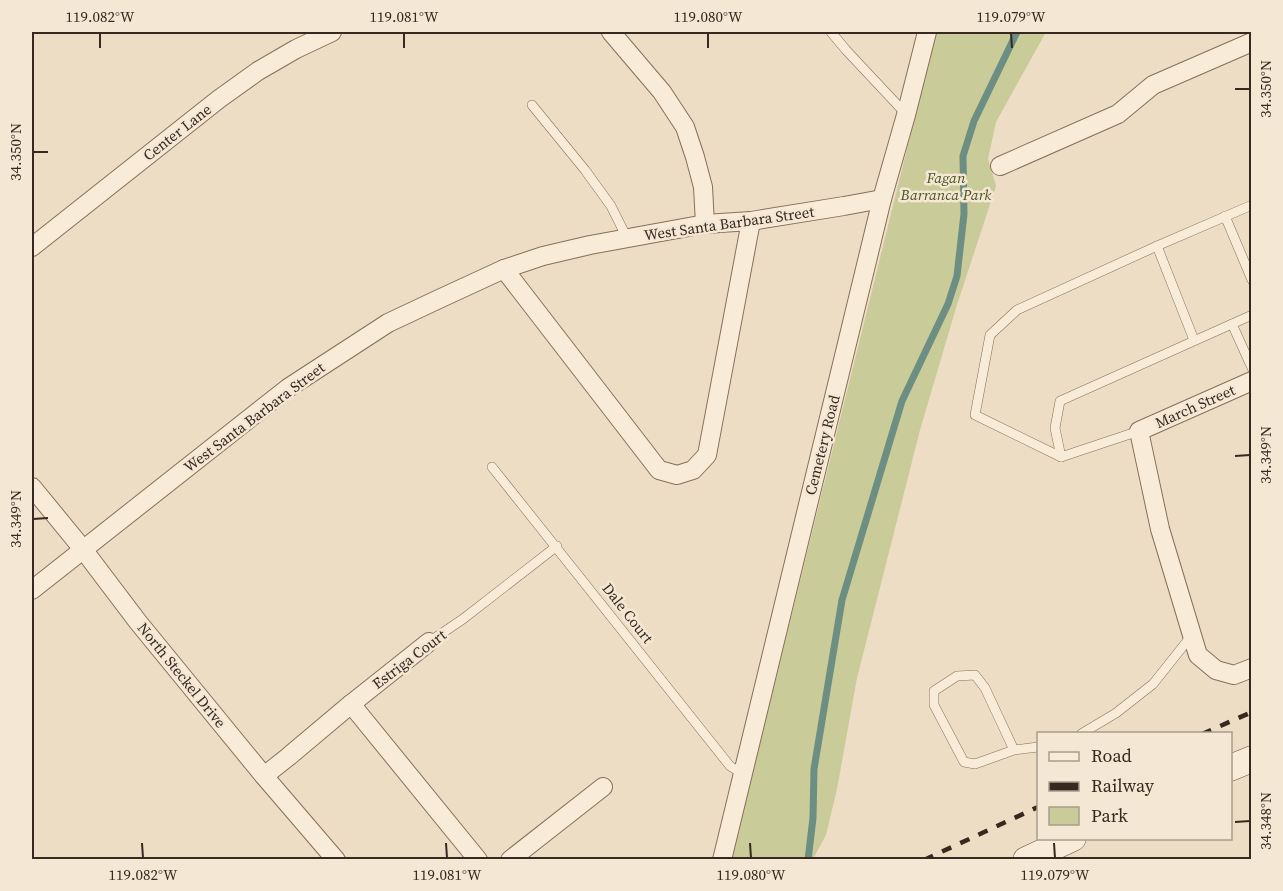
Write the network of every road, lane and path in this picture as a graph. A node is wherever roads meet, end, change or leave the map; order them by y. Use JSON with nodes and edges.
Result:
{"nodes":[{"id":1,"x":332,"y":32,"type":"edge"},
{"id":2,"x":611,"y":32,"type":"edge"},
{"id":3,"x":831,"y":32,"type":"edge"},
{"id":4,"x":927,"y":32,"type":"edge"},
{"id":5,"x":1251,"y":42,"type":"edge"},
{"id":6,"x":532,"y":105,"type":"dead end"},
{"id":7,"x":906,"y":115,"type":"junction"},
{"id":8,"x":1000,"y":166,"type":"dead end"},
{"id":9,"x":882,"y":199,"type":"junction"},
{"id":10,"x":1251,"y":205,"type":"edge"},
{"id":11,"x":1225,"y":216,"type":"junction"},
{"id":12,"x":751,"y":221,"type":"junction"},
{"id":13,"x":705,"y":224,"type":"junction"},
{"id":14,"x":627,"y":238,"type":"junction"},
{"id":15,"x":1157,"y":246,"type":"junction"},
{"id":16,"x":32,"y":247,"type":"edge"},
{"id":17,"x":504,"y":270,"type":"junction"},
{"id":18,"x":1251,"y":280,"type":"edge"},
{"id":19,"x":1251,"y":315,"type":"edge"},
{"id":20,"x":1232,"y":324,"type":"junction"},
{"id":21,"x":1194,"y":340,"type":"junction"},
{"id":22,"x":1251,"y":368,"type":"edge"},
{"id":23,"x":1251,"y":381,"type":"edge"},
{"id":24,"x":1139,"y":431,"type":"junction"},
{"id":25,"x":1061,"y":457,"type":"junction"},
{"id":26,"x":492,"y":467,"type":"dead end"},
{"id":27,"x":32,"y":487,"type":"edge"},
{"id":28,"x":557,"y":546,"type":"junction"},
{"id":29,"x":82,"y":549,"type":"junction"},
{"id":30,"x":32,"y":590,"type":"edge"},
{"id":31,"x":1192,"y":635,"type":"junction"},
{"id":32,"x":429,"y":642,"type":"joint"},
{"id":33,"x":1251,"y":668,"type":"edge"},
{"id":34,"x":351,"y":704,"type":"junction"},
{"id":35,"x":1085,"y":732,"type":"edge"},
{"id":36,"x":1037,"y":747,"type":"edge"},
{"id":37,"x":1014,"y":750,"type":"junction"},
{"id":38,"x":1251,"y":759,"type":"edge"},
{"id":39,"x":1232,"y":767,"type":"edge"},
{"id":40,"x":743,"y":774,"type":"junction"},
{"id":41,"x":264,"y":776,"type":"junction"},
{"id":42,"x":603,"y":787,"type":"dead end"},
{"id":43,"x":1069,"y":840,"type":"edge"},
{"id":44,"x":336,"y":860,"type":"edge"},
{"id":45,"x":478,"y":860,"type":"edge"},
{"id":46,"x":510,"y":860,"type":"edge"},
{"id":47,"x":722,"y":860,"type":"edge"},
{"id":48,"x":1026,"y":860,"type":"edge"}],
"edges":[{"from":1,"to":16,"type":"street","name":"Center Lane"},
{"from":2,"to":13,"type":"street"},
{"from":3,"to":7,"type":"lane"},
{"from":4,"to":7,"type":"street","name":"Cemetery Road"},
{"from":5,"to":8,"type":"street"},
{"from":6,"to":14,"type":"lane"},
{"from":7,"to":9,"type":"street","name":"Cemetery Road"},
{"from":9,"to":12,"type":"street","name":"West Santa Barbara Street"},
{"from":9,"to":40,"type":"street","name":"Cemetery Road"},
{"from":10,"to":11,"type":"lane"},
{"from":11,"to":15,"type":"lane"},
{"from":11,"to":18,"type":"lane"},
{"from":12,"to":13,"type":"street","name":"West Santa Barbara Street"},
{"from":12,"to":17,"type":"street"},
{"from":13,"to":14,"type":"street","name":"West Santa Barbara Street"},
{"from":14,"to":17,"type":"street","name":"West Santa Barbara Street"},
{"from":15,"to":21,"type":"lane"},
{"from":15,"to":25,"type":"lane"},
{"from":17,"to":29,"type":"street","name":"West Santa Barbara Street"},
{"from":19,"to":20,"type":"lane"},
{"from":20,"to":21,"type":"lane"},
{"from":20,"to":22,"type":"lane"},
{"from":21,"to":25,"type":"lane"},
{"from":23,"to":24,"type":"street","name":"March Street"},
{"from":24,"to":25,"type":"lane"},
{"from":24,"to":31,"type":"street"},
{"from":26,"to":28,"type":"lane","name":"Dale Court"},
{"from":27,"to":29,"type":"street","name":"North Steckel Drive"},
{"from":28,"to":32,"type":"lane","name":"Estriga Court"},
{"from":28,"to":40,"type":"lane","name":"Dale Court"},
{"from":29,"to":30,"type":"street","name":"West Santa Barbara Street"},
{"from":29,"to":41,"type":"street","name":"North Steckel Drive"},
{"from":31,"to":33,"type":"street"},
{"from":31,"to":35,"type":"lane"},
{"from":32,"to":34,"type":"street","name":"Estriga Court"},
{"from":34,"to":41,"type":"street","name":"Estriga Court"},
{"from":34,"to":45,"type":"street"},
{"from":36,"to":37,"type":"lane"},
{"from":37,"to":37,"type":"lane"},
{"from":38,"to":39,"type":"street"},
{"from":40,"to":47,"type":"street","name":"Cemetery Road"},
{"from":41,"to":44,"type":"street","name":"North Steckel Drive"},
{"from":42,"to":46,"type":"street"},
{"from":43,"to":48,"type":"street"}]}
